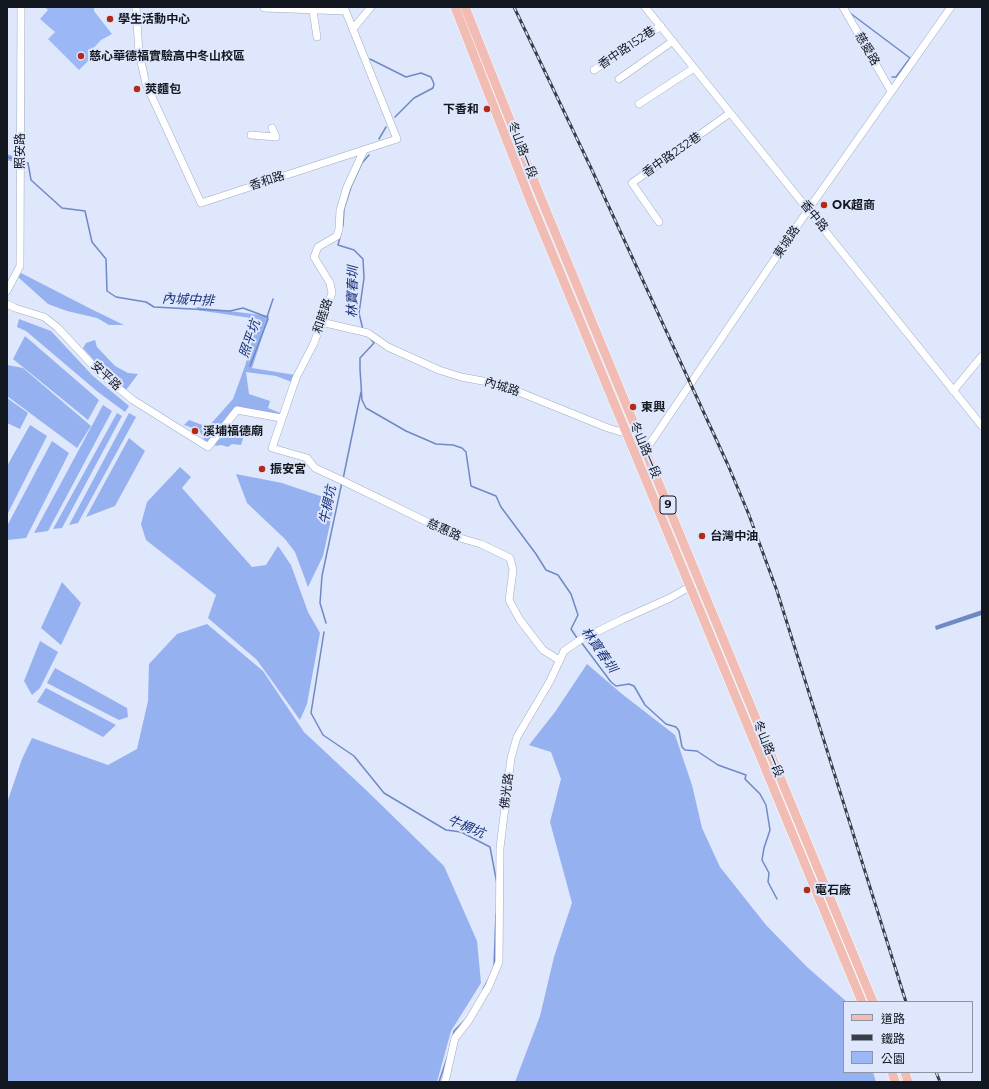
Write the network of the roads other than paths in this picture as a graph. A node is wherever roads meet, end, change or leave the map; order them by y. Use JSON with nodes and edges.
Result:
{"nodes":[{"id":1,"x":21,"y":7,"type":"edge"},
{"id":2,"x":136,"y":7,"type":"edge"},
{"id":3,"x":371,"y":7,"type":"edge"},
{"id":4,"x":455,"y":7,"type":"edge"},
{"id":5,"x":465,"y":7,"type":"edge"},
{"id":6,"x":645,"y":7,"type":"edge"},
{"id":7,"x":843,"y":7,"type":"edge"},
{"id":8,"x":951,"y":7,"type":"edge"},
{"id":9,"x":345,"y":9,"type":"edge"},
{"id":10,"x":265,"y":10,"type":"edge"},
{"id":11,"x":313,"y":11,"type":"junction"},
{"id":12,"x":661,"y":26,"type":"junction"},
{"id":13,"x":353,"y":29,"type":"junction"},
{"id":14,"x":317,"y":37,"type":"dead end"},
{"id":15,"x":673,"y":41,"type":"junction"},
{"id":16,"x":694,"y":68,"type":"junction"},
{"id":17,"x":594,"y":70,"type":"dead end"},
{"id":18,"x":619,"y":79,"type":"dead end"},
{"id":19,"x":891,"y":91,"type":"junction"},
{"id":20,"x":497,"y":100,"type":"junction"},
{"id":21,"x":639,"y":104,"type":"dead end"},
{"id":22,"x":730,"y":113,"type":"junction"},
{"id":23,"x":272,"y":128,"type":"dead end"},
{"id":24,"x":251,"y":134,"type":"dead end"},
{"id":25,"x":364,"y":150,"type":"junction"},
{"id":26,"x":540,"y":196,"type":"junction"},
{"id":27,"x":530,"y":200,"type":"junction"},
{"id":28,"x":808,"y":210,"type":"junction"},
{"id":29,"x":659,"y":222,"type":"dead end"},
{"id":30,"x":7,"y":291,"type":"edge"},
{"id":31,"x":7,"y":304,"type":"edge"},
{"id":32,"x":321,"y":322,"type":"junction"},
{"id":33,"x":982,"y":356,"type":"edge"},
{"id":34,"x":953,"y":391,"type":"junction"},
{"id":35,"x":281,"y":418,"type":"junction"},
{"id":36,"x":982,"y":426,"type":"edge"},
{"id":37,"x":638,"y":433,"type":"junction"},
{"id":38,"x":628,"y":434,"type":"junction"},
{"id":39,"x":272,"y":448,"type":"joint"},
{"id":40,"x":646,"y":451,"type":"junction"},
{"id":41,"x":637,"y":455,"type":"junction"},
{"id":42,"x":696,"y":585,"type":"junction"},
{"id":43,"x":559,"y":660,"type":"junction"},
{"id":44,"x":831,"y":915,"type":"junction"},
{"id":45,"x":862,"y":1001,"type":"edge"},
{"id":46,"x":873,"y":1001,"type":"edge"},
{"id":47,"x":445,"y":1082,"type":"edge"}],
"edges":[{"from":1,"to":30,"type":"street","name":"照安路"},
{"from":2,"to":25,"type":"street","name":"香和路"},
{"from":3,"to":13,"type":"street"},
{"from":4,"to":20,"type":"main road","name":"冬山路一段","number":"9"},
{"from":5,"to":20,"type":"main road","name":"冬山路一段","number":"9"},
{"from":6,"to":12,"type":"street","name":"香中路"},
{"from":7,"to":19,"type":"street","name":"慈愛路"},
{"from":8,"to":19,"type":"street","name":"東城路"},
{"from":9,"to":11,"type":"street"},
{"from":9,"to":13,"type":"street","name":"香和路"},
{"from":10,"to":11,"type":"street"},
{"from":11,"to":14,"type":"street"},
{"from":12,"to":15,"type":"street","name":"香中路"},
{"from":12,"to":17,"type":"street","name":"香中路152巷"},
{"from":13,"to":25,"type":"street","name":"香和路"},
{"from":15,"to":16,"type":"street","name":"香中路"},
{"from":15,"to":18,"type":"street"},
{"from":16,"to":21,"type":"street"},
{"from":16,"to":22,"type":"street","name":"香中路"},
{"from":19,"to":28,"type":"street","name":"東城路"},
{"from":20,"to":26,"type":"main road","name":"冬山路一段","number":"9"},
{"from":20,"to":27,"type":"main road","name":"冬山路一段","number":"9"},
{"from":22,"to":28,"type":"street","name":"香中路"},
{"from":22,"to":29,"type":"street","name":"香中路232巷"},
{"from":23,"to":24,"type":"street"},
{"from":25,"to":32,"type":"street","name":"和睦路"},
{"from":26,"to":27,"type":"main road"},
{"from":26,"to":37,"type":"main road","name":"冬山路一段","number":"9"},
{"from":27,"to":38,"type":"main road","name":"冬山路一段","number":"9"},
{"from":28,"to":34,"type":"street","name":"香中路"},
{"from":28,"to":40,"type":"street","name":"東城路"},
{"from":31,"to":35,"type":"street","name":"安平路"},
{"from":32,"to":35,"type":"street","name":"和睦路"},
{"from":32,"to":38,"type":"street","name":"內城路"},
{"from":33,"to":34,"type":"street"},
{"from":34,"to":36,"type":"street","name":"香中路"},
{"from":35,"to":39,"type":"street","name":"和睦路"},
{"from":37,"to":38,"type":"street","name":"內城路"},
{"from":37,"to":40,"type":"main road","name":"冬山路一段","number":"9"},
{"from":38,"to":41,"type":"main road","name":"冬山路一段","number":"9"},
{"from":39,"to":43,"type":"street","name":"慈惠路"},
{"from":40,"to":41,"type":"street"},
{"from":40,"to":42,"type":"main road","name":"冬山路一段","number":"9"},
{"from":41,"to":42,"type":"main road","name":"冬山路一段","number":"9"},
{"from":42,"to":43,"type":"street","name":"佛光路"},
{"from":42,"to":44,"type":"main road","name":"冬山路一段","number":"9"},
{"from":43,"to":47,"type":"street","name":"佛光路"},
{"from":44,"to":45,"type":"main road","name":"冬山路一段","number":"9"},
{"from":44,"to":46,"type":"main road","name":"冬山路一段","number":"9"}]}
